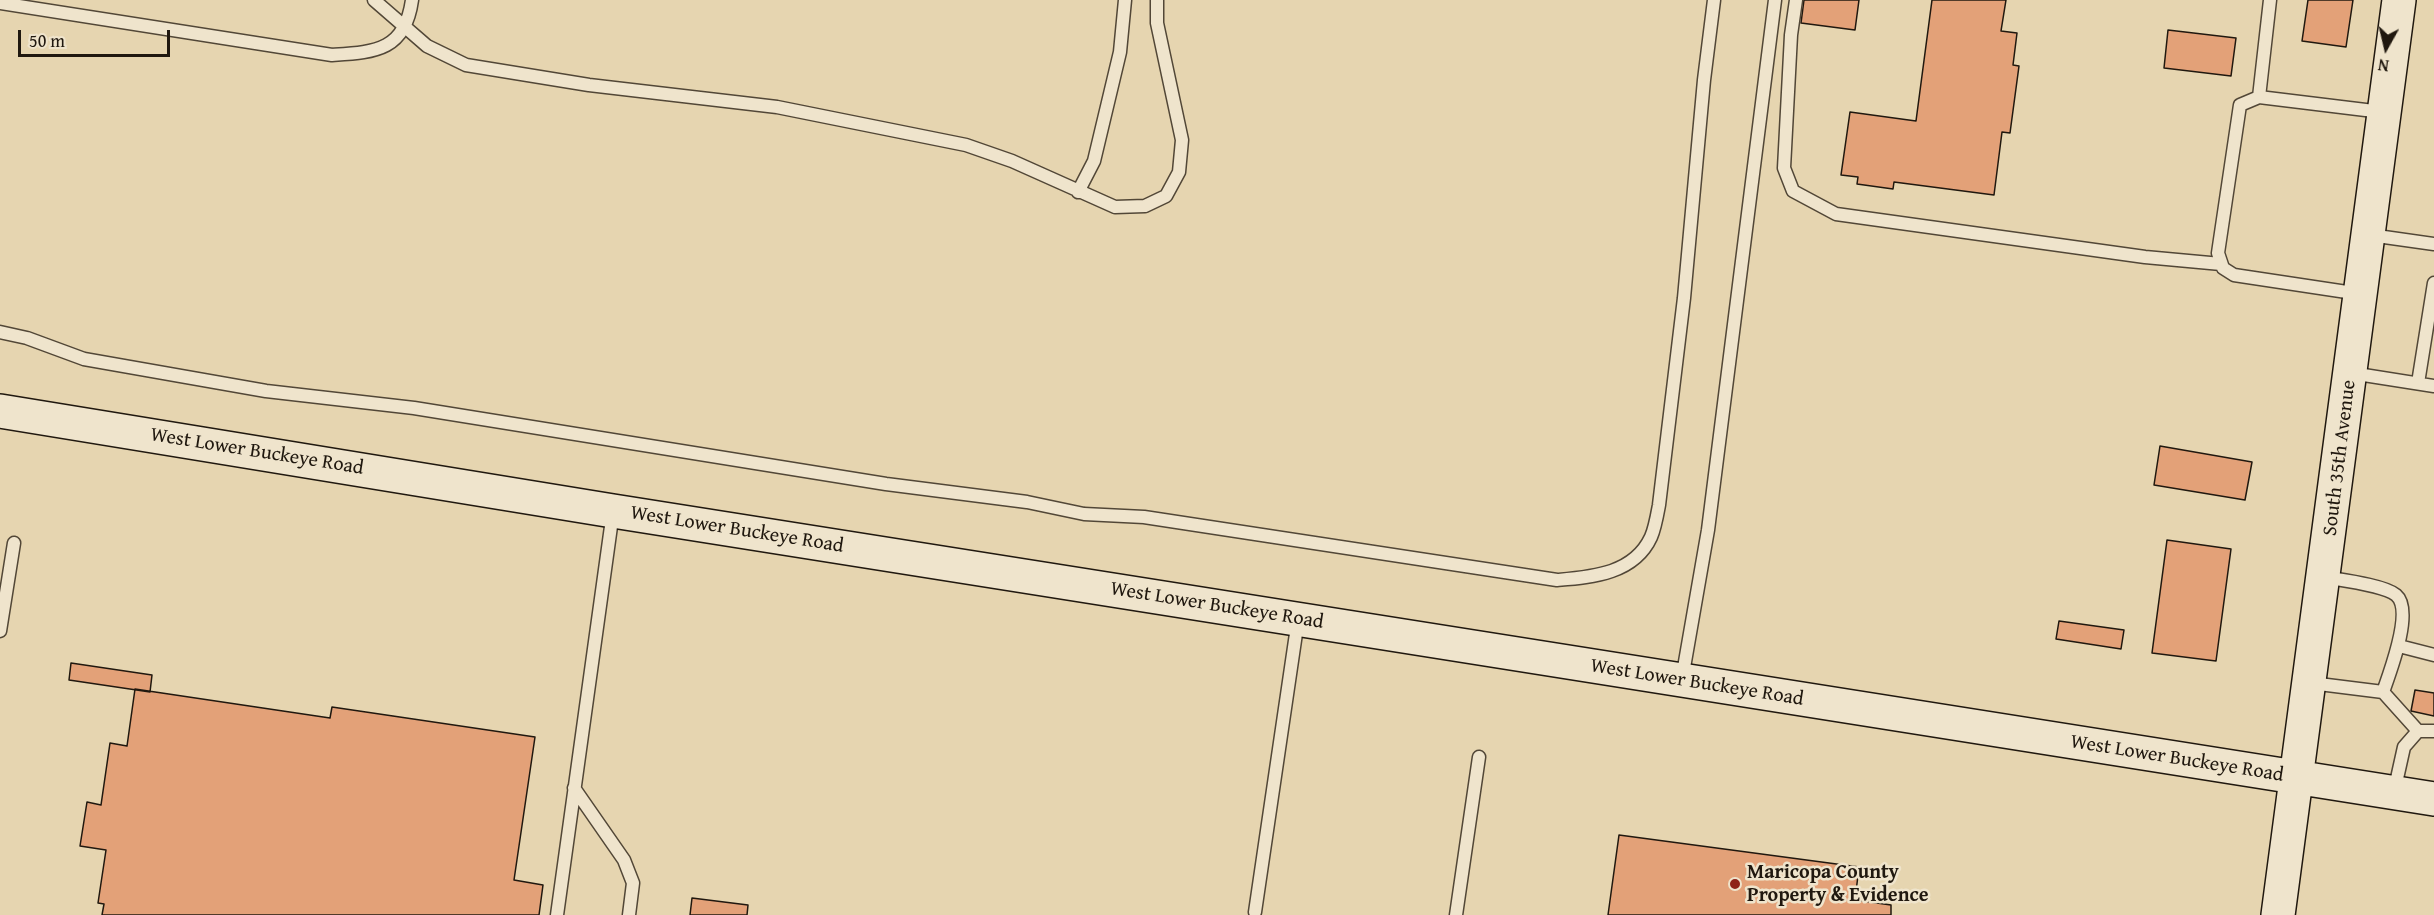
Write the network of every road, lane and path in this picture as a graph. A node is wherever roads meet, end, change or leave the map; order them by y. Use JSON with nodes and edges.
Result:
{"nodes":[{"id":1,"x":374,"y":0,"type":"edge"},
{"id":2,"x":412,"y":0,"type":"edge"},
{"id":3,"x":1125,"y":0,"type":"edge"},
{"id":4,"x":1157,"y":0,"type":"edge"},
{"id":5,"x":1714,"y":0,"type":"edge"},
{"id":6,"x":1774,"y":0,"type":"edge"},
{"id":7,"x":1796,"y":0,"type":"edge"},
{"id":8,"x":2270,"y":0,"type":"edge"},
{"id":9,"x":2399,"y":0,"type":"edge"},
{"id":10,"x":0,"y":3,"type":"edge"},
{"id":11,"x":405,"y":26,"type":"junction"},
{"id":12,"x":2259,"y":97,"type":"junction"},
{"id":13,"x":2385,"y":112,"type":"junction"},
{"id":14,"x":1078,"y":192,"type":"junction"},
{"id":15,"x":2369,"y":235,"type":"junction"},
{"id":16,"x":2434,"y":244,"type":"edge"},
{"id":17,"x":2222,"y":264,"type":"junction"},
{"id":18,"x":2434,"y":283,"type":"edge"},
{"id":19,"x":2361,"y":294,"type":"junction"},
{"id":20,"x":0,"y":332,"type":"edge"},
{"id":21,"x":2351,"y":373,"type":"junction"},
{"id":22,"x":2418,"y":383,"type":"junction"},
{"id":23,"x":2434,"y":386,"type":"edge"},
{"id":24,"x":0,"y":411,"type":"edge"},
{"id":25,"x":613,"y":511,"type":"junction"},
{"id":26,"x":14,"y":543,"type":"dead end"},
{"id":27,"x":2324,"y":578,"type":"junction"},
{"id":28,"x":1298,"y":618,"type":"junction"},
{"id":29,"x":0,"y":631,"type":"edge"},
{"id":30,"x":2399,"y":646,"type":"junction"},
{"id":31,"x":2434,"y":655,"type":"edge"},
{"id":32,"x":1681,"y":680,"type":"junction"},
{"id":33,"x":2310,"y":682,"type":"junction"},
{"id":34,"x":2383,"y":692,"type":"junction"},
{"id":35,"x":2418,"y":731,"type":"junction"},
{"id":36,"x":2434,"y":731,"type":"edge"},
{"id":37,"x":1479,"y":757,"type":"dead end"},
{"id":38,"x":2297,"y":778,"type":"junction"},
{"id":39,"x":574,"y":788,"type":"junction"},
{"id":40,"x":2394,"y":793,"type":"junction"},
{"id":41,"x":2434,"y":799,"type":"edge"},
{"id":42,"x":1255,"y":912,"type":"dead end"},
{"id":43,"x":557,"y":915,"type":"edge"},
{"id":44,"x":629,"y":915,"type":"edge"},
{"id":45,"x":1456,"y":915,"type":"edge"},
{"id":46,"x":2278,"y":915,"type":"edge"}],
"edges":[{"from":1,"to":11,"type":"lane"},
{"from":2,"to":11,"type":"lane"},
{"from":3,"to":14,"type":"lane"},
{"from":4,"to":14,"type":"lane"},
{"from":5,"to":20,"type":"lane"},
{"from":6,"to":32,"type":"lane"},
{"from":7,"to":17,"type":"lane"},
{"from":8,"to":12,"type":"lane"},
{"from":9,"to":13,"type":"main road","name":"South 35th Avenue"},
{"from":10,"to":11,"type":"lane"},
{"from":11,"to":14,"type":"lane"},
{"from":12,"to":13,"type":"lane"},
{"from":12,"to":17,"type":"lane"},
{"from":13,"to":15,"type":"main road","name":"South 35th Avenue"},
{"from":15,"to":16,"type":"lane"},
{"from":15,"to":19,"type":"main road","name":"South 35th Avenue"},
{"from":17,"to":19,"type":"lane"},
{"from":18,"to":22,"type":"lane"},
{"from":19,"to":21,"type":"main road","name":"South 35th Avenue"},
{"from":21,"to":22,"type":"lane"},
{"from":21,"to":27,"type":"main road","name":"South 35th Avenue"},
{"from":22,"to":23,"type":"lane"},
{"from":24,"to":25,"type":"main road","name":"West Lower Buckeye Road"},
{"from":25,"to":28,"type":"main road","name":"West Lower Buckeye Road"},
{"from":25,"to":39,"type":"lane"},
{"from":26,"to":29,"type":"lane"},
{"from":27,"to":30,"type":"lane"},
{"from":27,"to":33,"type":"main road","name":"South 35th Avenue"},
{"from":28,"to":32,"type":"main road","name":"West Lower Buckeye Road"},
{"from":28,"to":42,"type":"lane"},
{"from":30,"to":31,"type":"lane"},
{"from":30,"to":34,"type":"lane"},
{"from":32,"to":38,"type":"main road","name":"West Lower Buckeye Road"},
{"from":33,"to":34,"type":"lane"},
{"from":33,"to":38,"type":"main road","name":"South 35th Avenue"},
{"from":34,"to":35,"type":"lane"},
{"from":35,"to":36,"type":"lane"},
{"from":35,"to":40,"type":"lane"},
{"from":37,"to":45,"type":"lane"},
{"from":38,"to":40,"type":"main road","name":"West Lower Buckeye Road"},
{"from":38,"to":46,"type":"main road","name":"South 35th Avenue"},
{"from":39,"to":43,"type":"lane"},
{"from":39,"to":44,"type":"lane"},
{"from":40,"to":41,"type":"main road","name":"West Lower Buckeye Road"}]}
